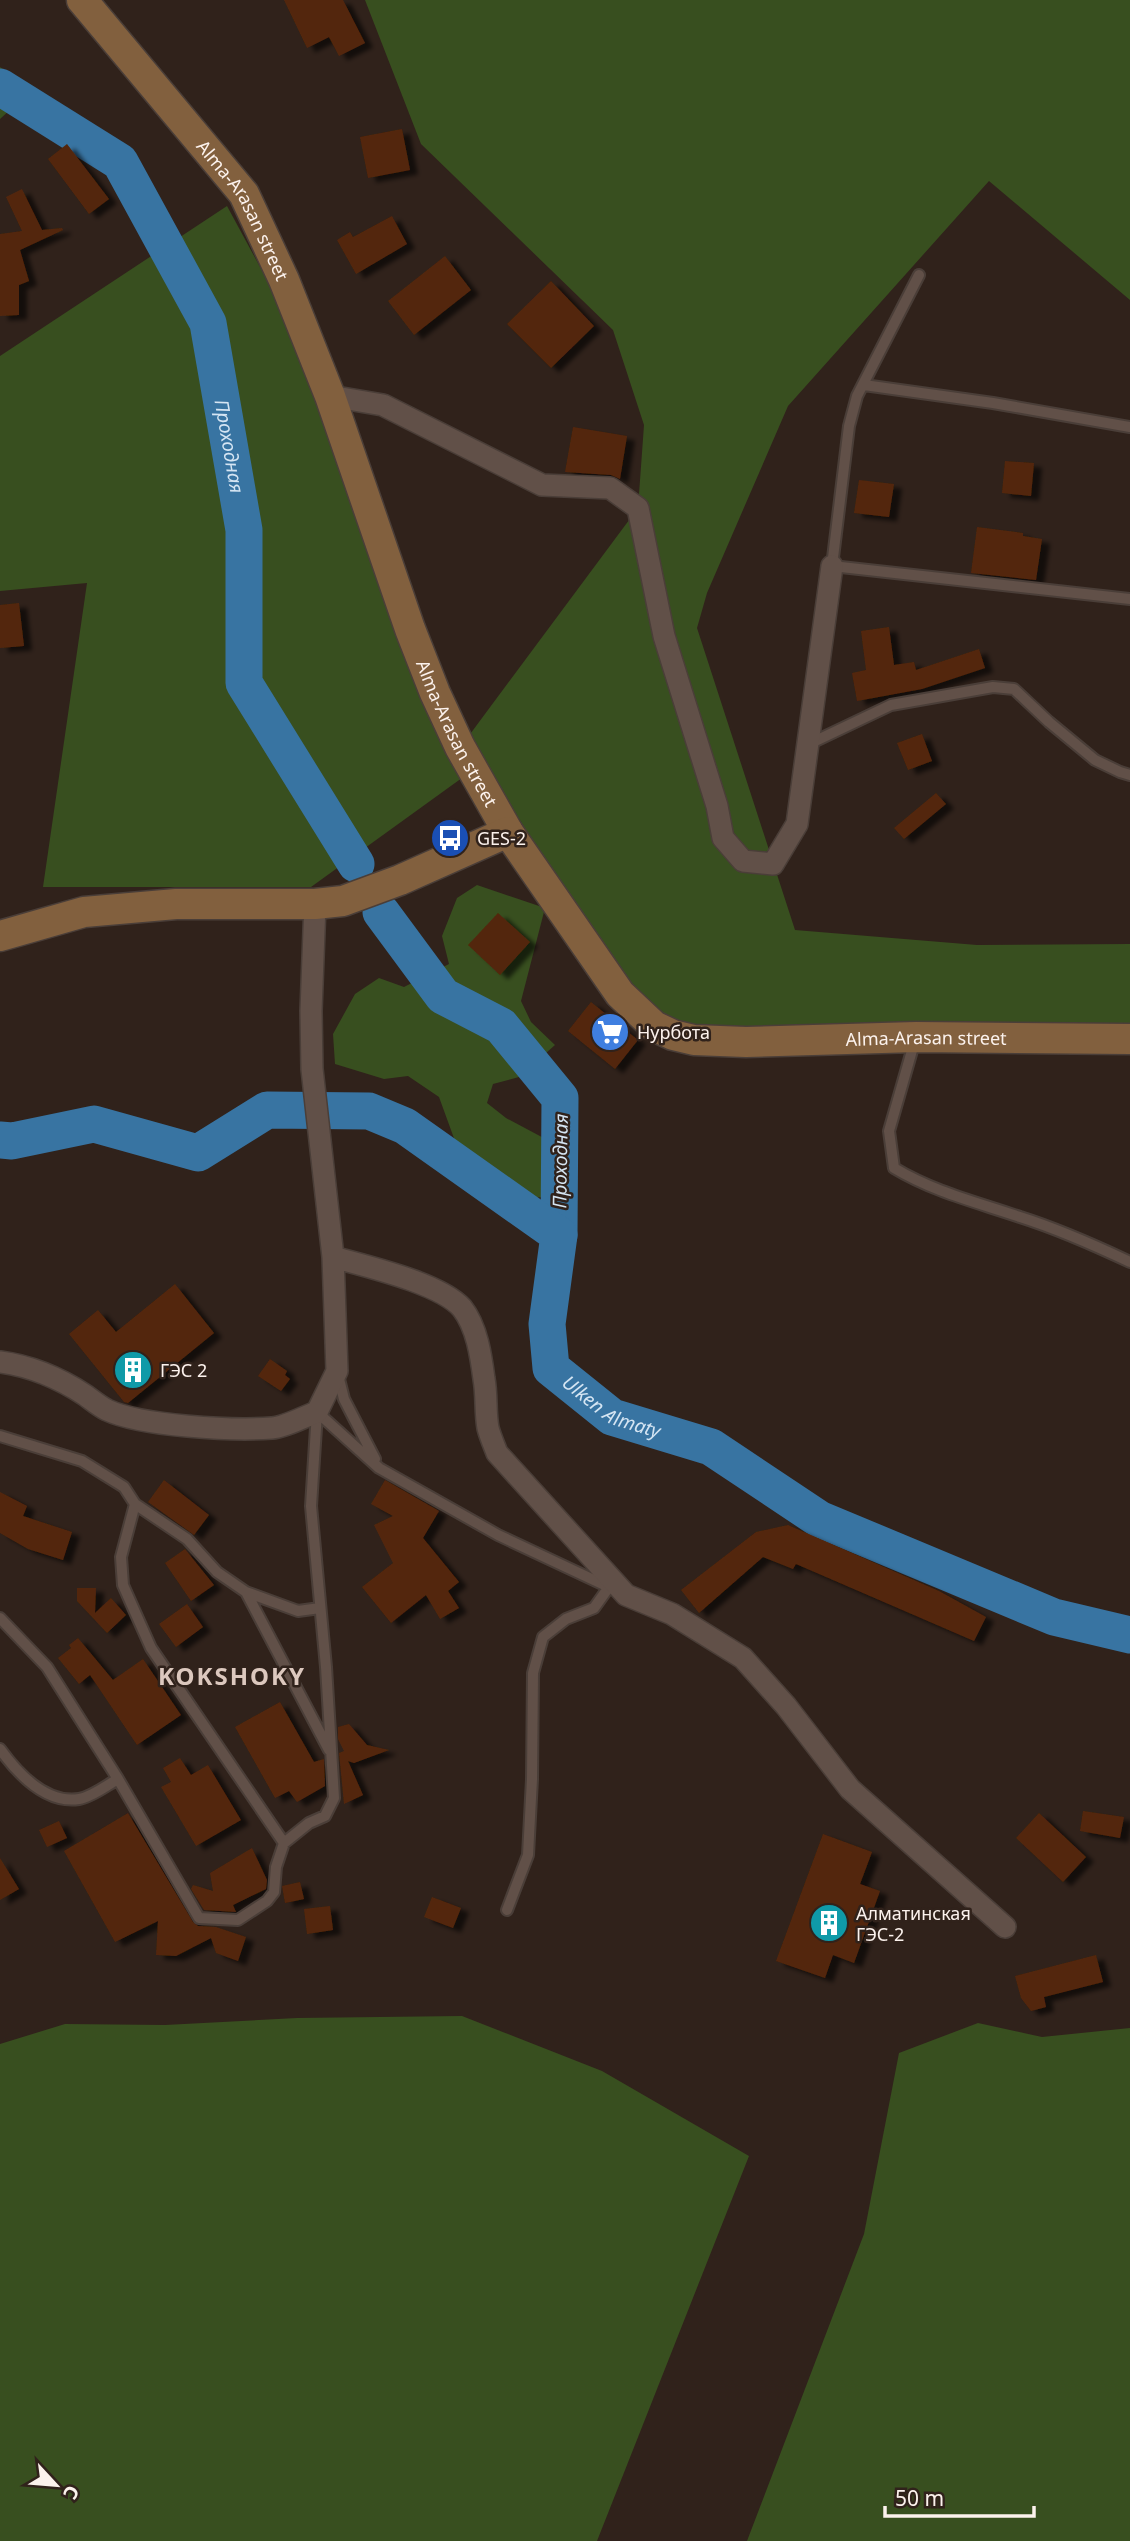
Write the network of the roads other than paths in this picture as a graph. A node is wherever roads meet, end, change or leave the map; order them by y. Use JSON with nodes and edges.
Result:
{"nodes":[{"id":1,"x":82,"y":0,"type":"edge"},
{"id":2,"x":919,"y":275,"type":"dead end"},
{"id":3,"x":864,"y":385,"type":"junction"},
{"id":4,"x":330,"y":396,"type":"junction"},
{"id":5,"x":1130,"y":427,"type":"edge"},
{"id":6,"x":832,"y":566,"type":"junction"},
{"id":7,"x":1130,"y":599,"type":"edge"},
{"id":8,"x":807,"y":745,"type":"junction"},
{"id":9,"x":1130,"y":775,"type":"edge"},
{"id":10,"x":508,"y":832,"type":"junction"},
{"id":11,"x":329,"y":902,"type":"junction"},
{"id":12,"x":0,"y":936,"type":"edge"},
{"id":13,"x":916,"y":1037,"type":"junction"},
{"id":14,"x":1130,"y":1039,"type":"edge"},
{"id":15,"x":333,"y":1257,"type":"junction"},
{"id":16,"x":1130,"y":1262,"type":"edge"},
{"id":17,"x":0,"y":1362,"type":"edge"},
{"id":18,"x":337,"y":1371,"type":"junction"},
{"id":19,"x":317,"y":1412,"type":"junction"},
{"id":20,"x":0,"y":1436,"type":"edge"},
{"id":21,"x":379,"y":1468,"type":"junction"},
{"id":22,"x":135,"y":1504,"type":"junction"},
{"id":23,"x":617,"y":1591,"type":"junction"},
{"id":24,"x":246,"y":1592,"type":"junction"},
{"id":25,"x":320,"y":1608,"type":"junction"},
{"id":26,"x":0,"y":1618,"type":"edge"},
{"id":27,"x":0,"y":1749,"type":"edge"},
{"id":28,"x":332,"y":1755,"type":"junction"},
{"id":29,"x":118,"y":1779,"type":"junction"},
{"id":30,"x":284,"y":1843,"type":"junction"},
{"id":31,"x":507,"y":1910,"type":"dead end"},
{"id":32,"x":1004,"y":1927,"type":"dead end"}],
"edges":[{"from":1,"to":4,"type":"street","name":"Alma-Arasan street"},
{"from":2,"to":3,"type":"lane"},
{"from":3,"to":5,"type":"lane"},
{"from":3,"to":6,"type":"lane"},
{"from":4,"to":8,"type":"street"},
{"from":4,"to":10,"type":"street","name":"Alma-Arasan street"},
{"from":6,"to":7,"type":"lane"},
{"from":6,"to":8,"type":"street"},
{"from":8,"to":9,"type":"lane"},
{"from":10,"to":11,"type":"street"},
{"from":10,"to":13,"type":"street","name":"Alma-Arasan street"},
{"from":11,"to":12,"type":"street"},
{"from":11,"to":15,"type":"street"},
{"from":13,"to":14,"type":"street","name":"Alma-Arasan street"},
{"from":13,"to":16,"type":"lane"},
{"from":15,"to":18,"type":"street"},
{"from":15,"to":23,"type":"street"},
{"from":17,"to":19,"type":"street"},
{"from":18,"to":19,"type":"street"},
{"from":18,"to":21,"type":"lane"},
{"from":19,"to":21,"type":"lane"},
{"from":19,"to":25,"type":"lane"},
{"from":20,"to":22,"type":"lane"},
{"from":21,"to":23,"type":"lane"},
{"from":22,"to":24,"type":"lane"},
{"from":22,"to":30,"type":"lane"},
{"from":23,"to":31,"type":"lane"},
{"from":23,"to":32,"type":"street"},
{"from":24,"to":25,"type":"lane"},
{"from":24,"to":28,"type":"lane"},
{"from":25,"to":28,"type":"lane"},
{"from":26,"to":29,"type":"lane"},
{"from":27,"to":29,"type":"lane"},
{"from":28,"to":30,"type":"lane"},
{"from":29,"to":30,"type":"lane"}]}
